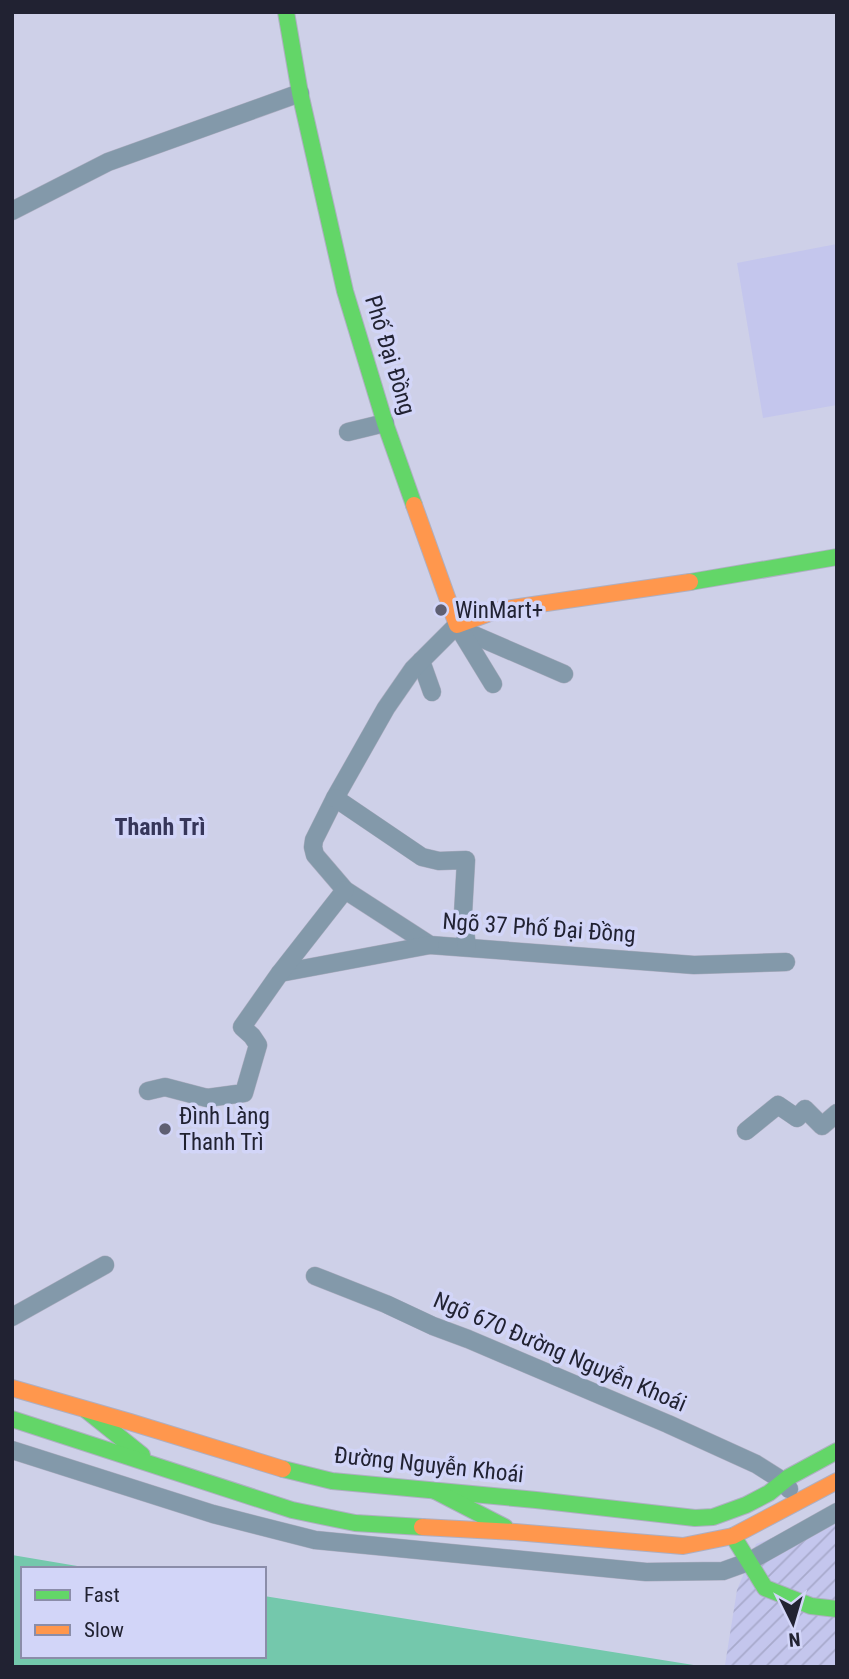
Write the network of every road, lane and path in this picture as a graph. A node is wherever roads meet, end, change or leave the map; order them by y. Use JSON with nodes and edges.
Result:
{"nodes":[{"id":1,"x":286,"y":12,"type":"edge"},
{"id":2,"x":300,"y":93,"type":"junction"},
{"id":3,"x":12,"y":211,"type":"edge"},
{"id":4,"x":385,"y":423,"type":"junction"},
{"id":5,"x":348,"y":432,"type":"dead end"},
{"id":6,"x":837,"y":557,"type":"edge"},
{"id":7,"x":459,"y":627,"type":"junction"},
{"id":8,"x":421,"y":661,"type":"junction"},
{"id":9,"x":564,"y":674,"type":"dead end"},
{"id":10,"x":493,"y":684,"type":"dead end"},
{"id":11,"x":432,"y":692,"type":"dead end"},
{"id":12,"x":335,"y":798,"type":"junction"},
{"id":13,"x":345,"y":890,"type":"junction"},
{"id":14,"x":430,"y":945,"type":"junction"},
{"id":15,"x":467,"y":947,"type":"junction"},
{"id":16,"x":786,"y":962,"type":"dead end"},
{"id":17,"x":280,"y":973,"type":"junction"},
{"id":18,"x":148,"y":1091,"type":"dead end"},
{"id":19,"x":837,"y":1113,"type":"edge"},
{"id":20,"x":746,"y":1131,"type":"dead end"},
{"id":21,"x":105,"y":1265,"type":"dead end"},
{"id":22,"x":315,"y":1276,"type":"dead end"},
{"id":23,"x":12,"y":1317,"type":"edge"},
{"id":24,"x":12,"y":1388,"type":"edge"},
{"id":25,"x":86,"y":1410,"type":"junction"},
{"id":26,"x":12,"y":1419,"type":"edge"},
{"id":27,"x":12,"y":1450,"type":"edge"},
{"id":28,"x":837,"y":1451,"type":"edge"},
{"id":29,"x":155,"y":1465,"type":"junction"},
{"id":30,"x":783,"y":1481,"type":"junction"},
{"id":31,"x":837,"y":1481,"type":"edge"},
{"id":32,"x":435,"y":1491,"type":"junction"},
{"id":33,"x":799,"y":1500,"type":"junction"},
{"id":34,"x":837,"y":1512,"type":"edge"},
{"id":35,"x":515,"y":1532,"type":"junction"},
{"id":36,"x":733,"y":1536,"type":"junction"},
{"id":37,"x":748,"y":1562,"type":"junction"},
{"id":38,"x":837,"y":1609,"type":"edge"}],
"edges":[{"from":1,"to":2,"type":"street","name":"Phố Đại Đồng"},
{"from":2,"to":3,"type":"street"},
{"from":2,"to":4,"type":"street","name":"Phố Đại Đồng"},
{"from":4,"to":5,"type":"street"},
{"from":4,"to":7,"type":"street","name":"Phố Đại Đồng"},
{"from":6,"to":7,"type":"street"},
{"from":7,"to":8,"type":"street","name":"Ngõ 37 Phố Đại Đồng"},
{"from":7,"to":9,"type":"street"},
{"from":7,"to":10,"type":"street"},
{"from":8,"to":11,"type":"street"},
{"from":8,"to":12,"type":"street","name":"Ngõ 37 Phố Đại Đồng"},
{"from":12,"to":13,"type":"street","name":"Ngõ 37 Phố Đại Đồng"},
{"from":12,"to":15,"type":"street"},
{"from":13,"to":14,"type":"street","name":"Ngõ 37 Phố Đại Đồng"},
{"from":13,"to":17,"type":"street"},
{"from":14,"to":15,"type":"street","name":"Ngõ 37 Phố Đại Đồng"},
{"from":14,"to":17,"type":"street"},
{"from":15,"to":16,"type":"street","name":"Ngõ 37 Phố Đại Đồng"},
{"from":17,"to":18,"type":"street"},
{"from":19,"to":20,"type":"street"},
{"from":21,"to":23,"type":"street"},
{"from":22,"to":30,"type":"street","name":"Ngõ 670 Đường Nguyễn Khoái"},
{"from":24,"to":25,"type":"street","name":"Đường Nguyễn Khoái"},
{"from":25,"to":29,"type":"street"},
{"from":25,"to":32,"type":"street","name":"Đường Nguyễn Khoái"},
{"from":26,"to":29,"type":"street"},
{"from":27,"to":37,"type":"street"},
{"from":28,"to":30,"type":"street","name":"Đường Nguyễn Khoái"},
{"from":29,"to":35,"type":"street"},
{"from":30,"to":32,"type":"street","name":"Đường Nguyễn Khoái"},
{"from":30,"to":33,"type":"street","name":"Ngõ 670 Đường Nguyễn Khoái"},
{"from":31,"to":33,"type":"street"},
{"from":32,"to":35,"type":"street"},
{"from":33,"to":36,"type":"street"},
{"from":34,"to":37,"type":"street"},
{"from":35,"to":36,"type":"street"},
{"from":36,"to":37,"type":"street"},
{"from":37,"to":38,"type":"street"}]}
